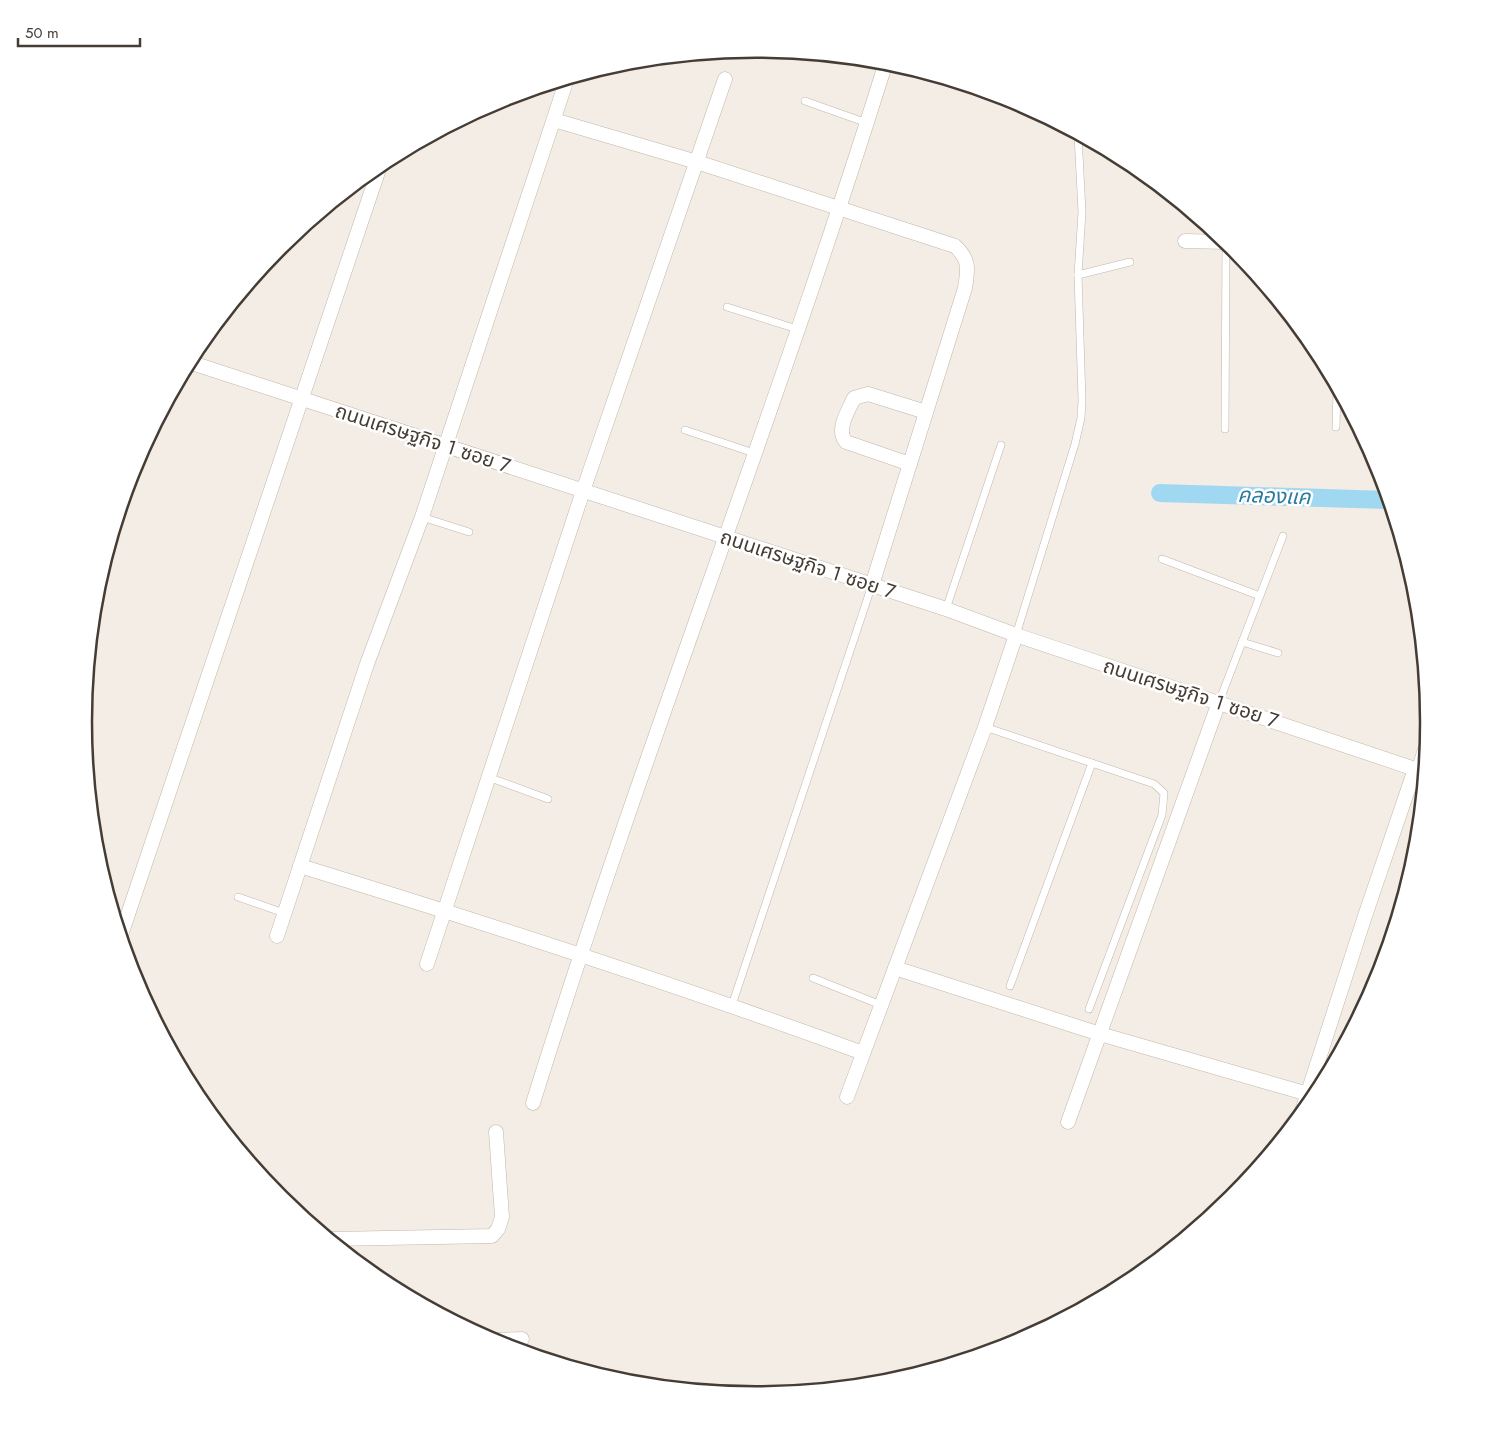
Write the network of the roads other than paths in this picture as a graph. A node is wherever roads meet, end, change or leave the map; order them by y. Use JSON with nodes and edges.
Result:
{"nodes":[{"id":1,"x":884,"y":70,"type":"edge"},
{"id":2,"x":725,"y":79,"type":"dead end"},
{"id":3,"x":565,"y":86,"type":"edge"},
{"id":4,"x":805,"y":101,"type":"dead end"},
{"id":5,"x":554,"y":120,"type":"junction"},
{"id":6,"x":867,"y":123,"type":"junction"},
{"id":7,"x":1078,"y":141,"type":"edge"},
{"id":8,"x":697,"y":162,"type":"junction"},
{"id":9,"x":375,"y":178,"type":"edge"},
{"id":10,"x":838,"y":209,"type":"junction"},
{"id":11,"x":1209,"y":236,"type":"edge"},
{"id":12,"x":1186,"y":241,"type":"dead end"},
{"id":13,"x":1226,"y":252,"type":"edge"},
{"id":14,"x":1130,"y":262,"type":"dead end"},
{"id":15,"x":1078,"y":275,"type":"junction"},
{"id":16,"x":727,"y":307,"type":"dead end"},
{"id":17,"x":797,"y":329,"type":"junction"},
{"id":18,"x":197,"y":365,"type":"edge"},
{"id":19,"x":302,"y":399,"type":"junction"},
{"id":20,"x":1337,"y":400,"type":"edge"},
{"id":21,"x":926,"y":412,"type":"junction"},
{"id":22,"x":1336,"y":427,"type":"dead end"},
{"id":23,"x":1225,"y":429,"type":"dead end"},
{"id":24,"x":684,"y":430,"type":"dead end"},
{"id":25,"x":446,"y":444,"type":"junction"},
{"id":26,"x":1001,"y":445,"type":"dead end"},
{"id":27,"x":754,"y":453,"type":"junction"},
{"id":28,"x":910,"y":464,"type":"junction"},
{"id":29,"x":583,"y":491,"type":"junction"},
{"id":30,"x":422,"y":517,"type":"junction"},
{"id":31,"x":468,"y":532,"type":"dead end"},
{"id":32,"x":725,"y":536,"type":"junction"},
{"id":33,"x":1283,"y":536,"type":"dead end"},
{"id":34,"x":1162,"y":560,"type":"dead end"},
{"id":35,"x":872,"y":585,"type":"junction"},
{"id":36,"x":1260,"y":596,"type":"junction"},
{"id":37,"x":946,"y":609,"type":"junction"},
{"id":38,"x":1016,"y":635,"type":"junction"},
{"id":39,"x":1242,"y":642,"type":"junction"},
{"id":40,"x":1278,"y":653,"type":"dead end"},
{"id":41,"x":1219,"y":702,"type":"junction"},
{"id":42,"x":986,"y":726,"type":"junction"},
{"id":43,"x":1092,"y":763,"type":"junction"},
{"id":44,"x":1418,"y":770,"type":"edge"},
{"id":45,"x":488,"y":776,"type":"junction"},
{"id":46,"x":1418,"y":777,"type":"edge"},
{"id":47,"x":548,"y":798,"type":"dead end"},
{"id":48,"x":300,"y":866,"type":"junction"},
{"id":49,"x":238,"y":897,"type":"dead end"},
{"id":50,"x":444,"y":910,"type":"junction"},
{"id":51,"x":284,"y":913,"type":"junction"},
{"id":52,"x":124,"y":925,"type":"edge"},
{"id":53,"x":277,"y":936,"type":"dead end"},
{"id":54,"x":579,"y":954,"type":"junction"},
{"id":55,"x":426,"y":964,"type":"dead end"},
{"id":56,"x":895,"y":968,"type":"junction"},
{"id":57,"x":813,"y":978,"type":"dead end"},
{"id":58,"x":1010,"y":986,"type":"dead end"},
{"id":59,"x":732,"y":1005,"type":"junction"},
{"id":60,"x":881,"y":1005,"type":"junction"},
{"id":61,"x":1089,"y":1009,"type":"dead end"},
{"id":62,"x":1100,"y":1034,"type":"junction"},
{"id":63,"x":863,"y":1053,"type":"junction"},
{"id":64,"x":1311,"y":1086,"type":"edge"},
{"id":65,"x":1306,"y":1093,"type":"edge"},
{"id":66,"x":847,"y":1097,"type":"dead end"},
{"id":67,"x":533,"y":1103,"type":"dead end"},
{"id":68,"x":1068,"y":1122,"type":"dead end"},
{"id":69,"x":496,"y":1132,"type":"dead end"},
{"id":70,"x":340,"y":1239,"type":"edge"},
{"id":71,"x":514,"y":1339,"type":"edge"},
{"id":72,"x":522,"y":1339,"type":"dead end"}],
"edges":[{"from":1,"to":6,"type":"street"},
{"from":2,"to":8,"type":"street"},
{"from":3,"to":5,"type":"street"},
{"from":4,"to":6,"type":"lane"},
{"from":5,"to":8,"type":"street"},
{"from":5,"to":25,"type":"street"},
{"from":6,"to":10,"type":"street"},
{"from":7,"to":15,"type":"lane"},
{"from":8,"to":10,"type":"street"},
{"from":8,"to":29,"type":"street"},
{"from":9,"to":19,"type":"street"},
{"from":10,"to":17,"type":"street"},
{"from":10,"to":21,"type":"street"},
{"from":11,"to":12,"type":"street"},
{"from":13,"to":23,"type":"lane"},
{"from":14,"to":15,"type":"lane"},
{"from":15,"to":38,"type":"lane"},
{"from":16,"to":17,"type":"lane"},
{"from":17,"to":27,"type":"street"},
{"from":18,"to":19,"type":"street","name":"ถนนเศรษฐกิจ 1 ซอย 7"},
{"from":19,"to":25,"type":"street","name":"ถนนเศรษฐกิจ 1 ซอย 7"},
{"from":19,"to":52,"type":"street"},
{"from":20,"to":22,"type":"lane"},
{"from":21,"to":28,"type":"street"},
{"from":21,"to":28,"type":"street"},
{"from":24,"to":27,"type":"lane"},
{"from":25,"to":29,"type":"street","name":"ถนนเศรษฐกิจ 1 ซอย 7"},
{"from":25,"to":30,"type":"street"},
{"from":26,"to":37,"type":"lane"},
{"from":27,"to":32,"type":"street"},
{"from":28,"to":35,"type":"street"},
{"from":29,"to":32,"type":"street","name":"ถนนเศรษฐกิจ 1 ซอย 7"},
{"from":29,"to":45,"type":"street"},
{"from":30,"to":31,"type":"lane"},
{"from":30,"to":48,"type":"street"},
{"from":32,"to":35,"type":"street","name":"ถนนเศรษฐกิจ 1 ซอย 7"},
{"from":32,"to":54,"type":"street"},
{"from":33,"to":36,"type":"lane"},
{"from":34,"to":36,"type":"lane"},
{"from":35,"to":37,"type":"street","name":"ถนนเศรษฐกิจ 1 ซอย 7"},
{"from":35,"to":59,"type":"lane"},
{"from":36,"to":39,"type":"lane"},
{"from":37,"to":38,"type":"street","name":"ถนนเศรษฐกิจ 1 ซอย 7"},
{"from":38,"to":41,"type":"street","name":"ถนนเศรษฐกิจ 1 ซอย 7"},
{"from":38,"to":42,"type":"street"},
{"from":39,"to":40,"type":"lane"},
{"from":39,"to":41,"type":"lane"},
{"from":41,"to":44,"type":"street","name":"ถนนเศรษฐกิจ 1 ซอย 7"},
{"from":41,"to":62,"type":"street"},
{"from":42,"to":43,"type":"lane"},
{"from":42,"to":56,"type":"street"},
{"from":43,"to":58,"type":"lane"},
{"from":43,"to":61,"type":"lane"},
{"from":45,"to":47,"type":"lane"},
{"from":45,"to":50,"type":"street"},
{"from":46,"to":64,"type":"street"},
{"from":48,"to":50,"type":"street"},
{"from":48,"to":51,"type":"street"},
{"from":49,"to":51,"type":"lane"},
{"from":50,"to":54,"type":"street"},
{"from":50,"to":55,"type":"street"},
{"from":51,"to":53,"type":"street"},
{"from":54,"to":59,"type":"street"},
{"from":54,"to":67,"type":"street"},
{"from":56,"to":60,"type":"street"},
{"from":56,"to":62,"type":"street"},
{"from":57,"to":60,"type":"lane"},
{"from":59,"to":63,"type":"street"},
{"from":60,"to":63,"type":"street"},
{"from":62,"to":65,"type":"street"},
{"from":62,"to":68,"type":"street"},
{"from":63,"to":66,"type":"street"},
{"from":69,"to":70,"type":"street"},
{"from":71,"to":72,"type":"street"}]}
